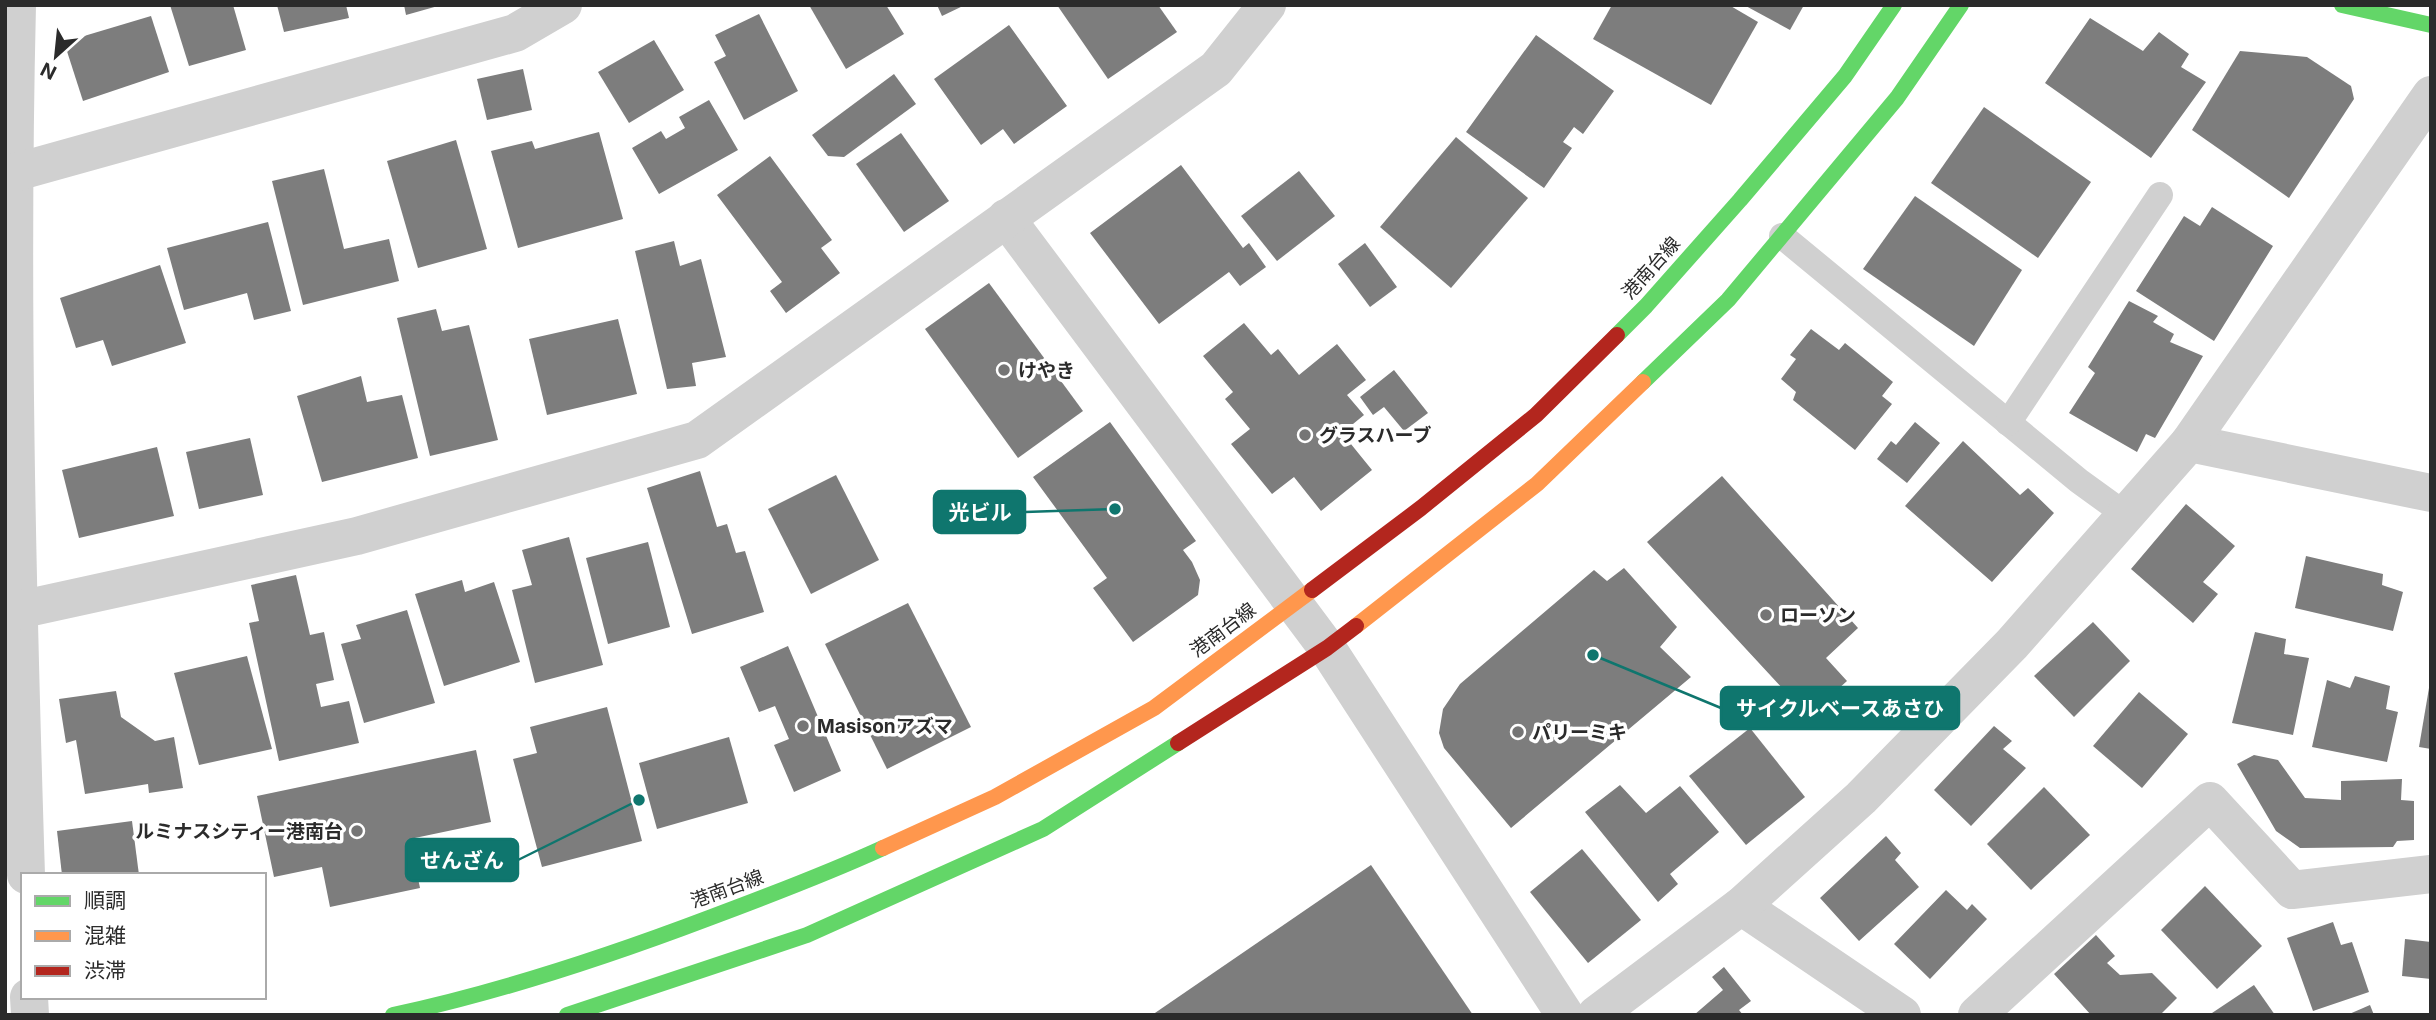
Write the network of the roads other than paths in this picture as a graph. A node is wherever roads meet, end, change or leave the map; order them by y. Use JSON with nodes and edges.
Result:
{"nodes":[{"id":1,"x":17,"y":5,"type":"edge"},
{"id":2,"x":563,"y":5,"type":"edge"},
{"id":3,"x":1267,"y":5,"type":"edge"},
{"id":4,"x":1894,"y":5,"type":"edge"},
{"id":5,"x":1961,"y":5,"type":"edge"},
{"id":6,"x":2342,"y":5,"type":"edge"},
{"id":7,"x":2431,"y":25,"type":"edge"},
{"id":8,"x":2431,"y":95,"type":"edge"},
{"id":9,"x":9,"y":173,"type":"edge"},
{"id":10,"x":2160,"y":195,"type":"dead end"},
{"id":11,"x":1006,"y":218,"type":"junction"},
{"id":12,"x":1782,"y":236,"type":"junction"},
{"id":13,"x":2008,"y":423,"type":"junction"},
{"id":14,"x":2189,"y":443,"type":"junction"},
{"id":15,"x":2431,"y":493,"type":"edge"},
{"id":16,"x":2126,"y":515,"type":"junction"},
{"id":17,"x":1294,"y":603,"type":"junction"},
{"id":18,"x":12,"y":612,"type":"edge"},
{"id":19,"x":1326,"y":648,"type":"junction"},
{"id":20,"x":26,"y":873,"type":"edge"},
{"id":21,"x":2431,"y":874,"type":"edge"},
{"id":22,"x":1741,"y":905,"type":"junction"},
{"id":23,"x":393,"y":1015,"type":"edge"},
{"id":24,"x":567,"y":1015,"type":"edge"},
{"id":25,"x":1565,"y":1015,"type":"edge"},
{"id":26,"x":1596,"y":1015,"type":"edge"},
{"id":27,"x":1902,"y":1015,"type":"edge"},
{"id":28,"x":1976,"y":1015,"type":"edge"}],
"edges":[{"from":1,"to":9,"type":"street"},
{"from":2,"to":9,"type":"street"},
{"from":3,"to":11,"type":"street"},
{"from":4,"to":17,"type":"street","name":"港南台線"},
{"from":5,"to":12,"type":"street"},
{"from":6,"to":7,"type":"street"},
{"from":8,"to":14,"type":"street"},
{"from":9,"to":18,"type":"street"},
{"from":10,"to":13,"type":"lane"},
{"from":11,"to":17,"type":"street"},
{"from":11,"to":18,"type":"street"},
{"from":12,"to":13,"type":"lane"},
{"from":12,"to":19,"type":"street"},
{"from":13,"to":16,"type":"lane"},
{"from":14,"to":15,"type":"street"},
{"from":14,"to":16,"type":"street"},
{"from":16,"to":22,"type":"street"},
{"from":17,"to":19,"type":"street"},
{"from":17,"to":23,"type":"street","name":"港南台線"},
{"from":18,"to":20,"type":"street"},
{"from":19,"to":24,"type":"street"},
{"from":19,"to":25,"type":"street"},
{"from":21,"to":28,"type":"street"},
{"from":22,"to":26,"type":"street"},
{"from":22,"to":27,"type":"street"}]}
